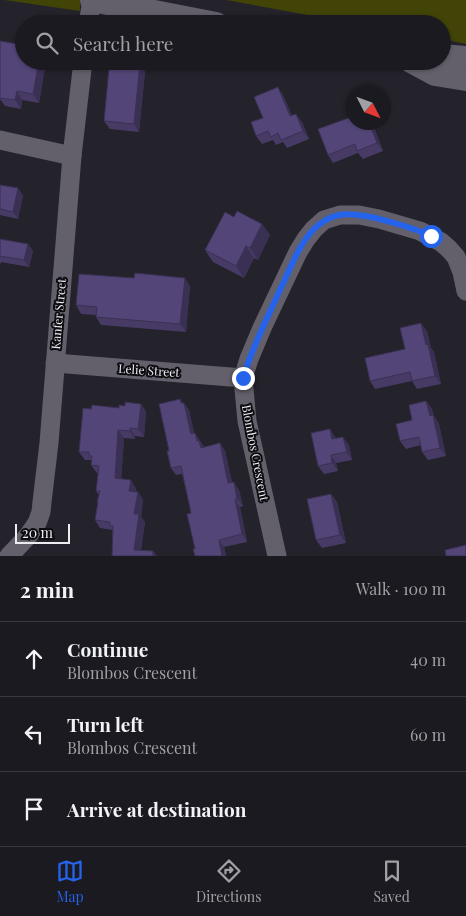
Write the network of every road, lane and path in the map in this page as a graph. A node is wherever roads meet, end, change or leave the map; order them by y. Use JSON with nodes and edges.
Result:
{"nodes":[{"id":1,"x":92,"y":0,"type":"edge"},
{"id":2,"x":90,"y":15,"type":"edge"},
{"id":3,"x":170,"y":15,"type":"edge"},
{"id":4,"x":451,"y":57,"type":"edge"},
{"id":5,"x":466,"y":58,"type":"edge"},
{"id":6,"x":82,"y":70,"type":"edge"},
{"id":7,"x":427,"y":70,"type":"edge"},
{"id":8,"x":466,"y":80,"type":"edge"},
{"id":9,"x":0,"y":140,"type":"edge"},
{"id":10,"x":72,"y":156,"type":"junction"},
{"id":11,"x":466,"y":291,"type":"edge"},
{"id":12,"x":55,"y":363,"type":"junction"},
{"id":13,"x":243,"y":378,"type":"junction"},
{"id":14,"x":10,"y":556,"type":"edge"},
{"id":15,"x":277,"y":556,"type":"edge"}],
"edges":[{"from":1,"to":2,"type":"street"},
{"from":1,"to":3,"type":"street"},
{"from":4,"to":5,"type":"street"},
{"from":6,"to":10,"type":"street","name":"Kanfer Street"},
{"from":7,"to":8,"type":"street"},
{"from":9,"to":10,"type":"street"},
{"from":10,"to":12,"type":"street","name":"Kanfer Street"},
{"from":11,"to":13,"type":"street","name":"Blombos Crescent"},
{"from":12,"to":13,"type":"street","name":"Lelie Street"},
{"from":12,"to":14,"type":"street","name":"Kanfer Street"},
{"from":13,"to":15,"type":"street","name":"Blombos Crescent"}]}
